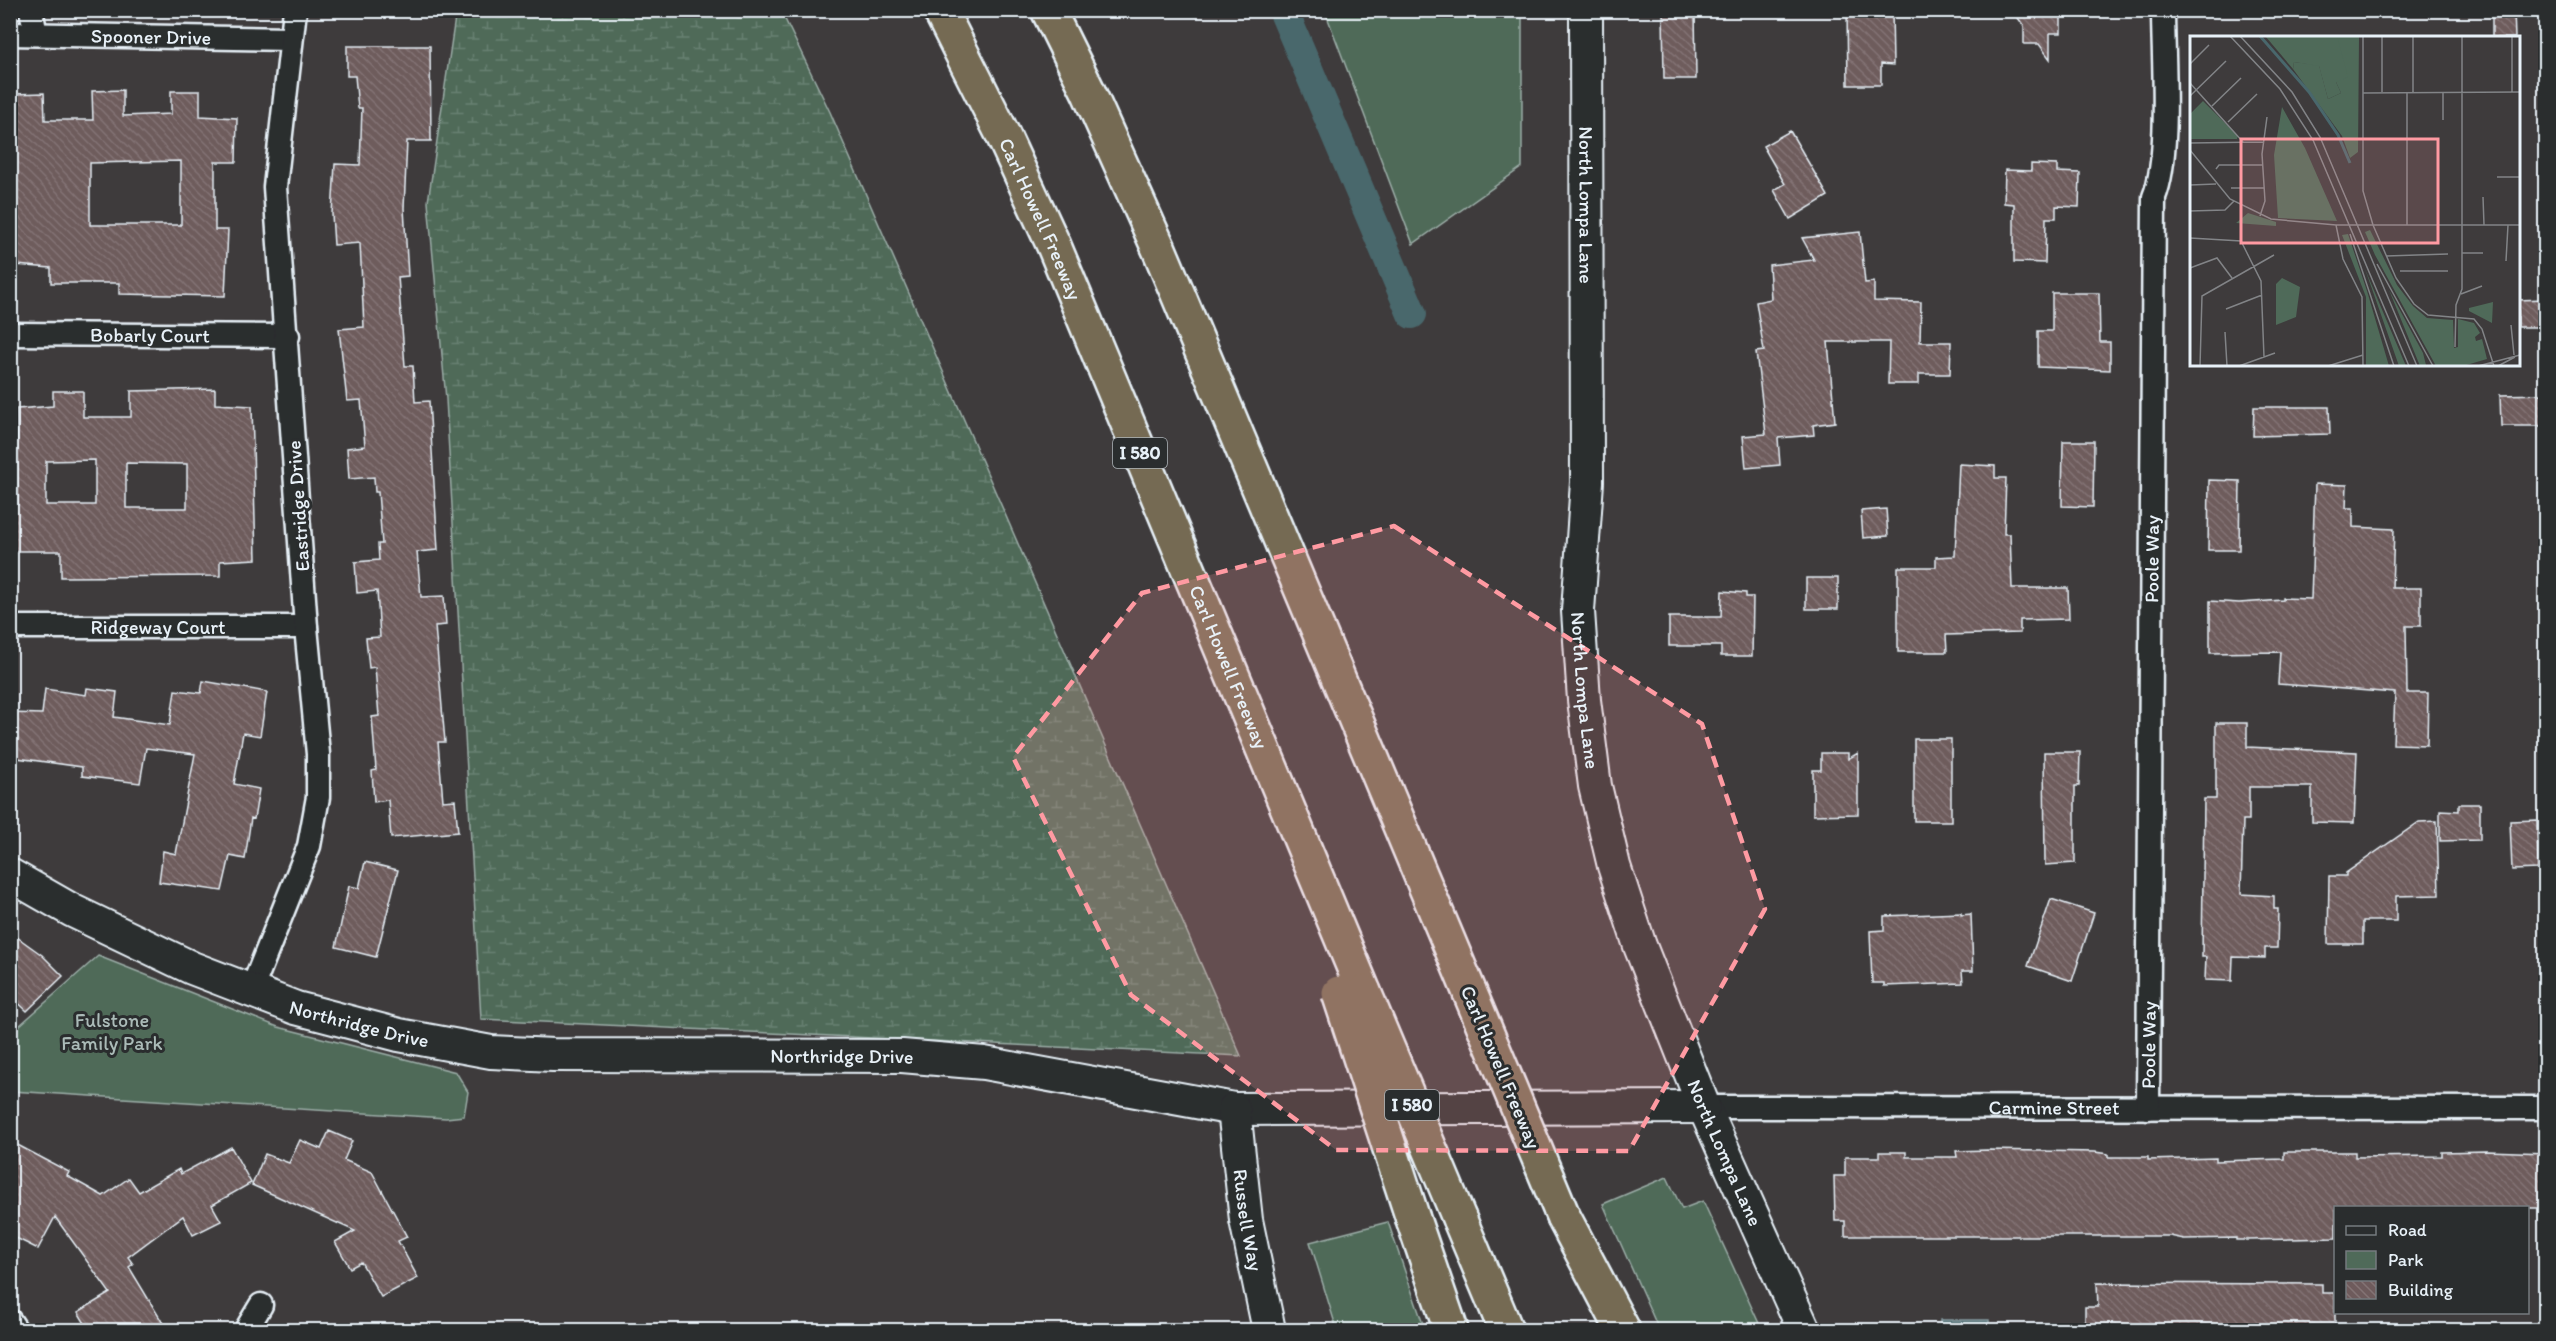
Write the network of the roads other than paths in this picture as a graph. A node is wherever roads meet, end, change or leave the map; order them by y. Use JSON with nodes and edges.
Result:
{"nodes":[{"id":1,"x":30,"y":10,"type":"edge"},
{"id":2,"x":295,"y":10,"type":"edge"},
{"id":3,"x":940,"y":10,"type":"edge"},
{"id":4,"x":1048,"y":10,"type":"edge"},
{"id":5,"x":1586,"y":10,"type":"edge"},
{"id":6,"x":2163,"y":10,"type":"edge"},
{"id":7,"x":10,"y":34,"type":"edge"},
{"id":8,"x":36,"y":34,"type":"junction"},
{"id":9,"x":290,"y":39,"type":"junction"},
{"id":10,"x":10,"y":334,"type":"edge"},
{"id":11,"x":288,"y":336,"type":"junction"},
{"id":12,"x":10,"y":627,"type":"edge"},
{"id":13,"x":306,"y":627,"type":"junction"},
{"id":14,"x":10,"y":875,"type":"edge"},
{"id":15,"x":251,"y":991,"type":"junction"},
{"id":16,"x":1352,"y":992,"type":"junction"},
{"id":17,"x":1704,"y":1107,"type":"junction"},
{"id":18,"x":2148,"y":1108,"type":"junction"},
{"id":19,"x":2546,"y":1108,"type":"edge"},
{"id":20,"x":1234,"y":1109,"type":"junction"},
{"id":21,"x":1563,"y":1216,"type":"junction"},
{"id":22,"x":261,"y":1305,"type":"dead end"},
{"id":23,"x":10,"y":1321,"type":"edge"},
{"id":24,"x":16,"y":1330,"type":"edge"},
{"id":25,"x":246,"y":1330,"type":"edge"},
{"id":26,"x":1269,"y":1330,"type":"edge"},
{"id":27,"x":1451,"y":1330,"type":"edge"},
{"id":28,"x":1506,"y":1330,"type":"edge"},
{"id":29,"x":1609,"y":1330,"type":"edge"},
{"id":30,"x":1623,"y":1330,"type":"edge"},
{"id":31,"x":1804,"y":1330,"type":"edge"}],
"edges":[{"from":1,"to":8,"type":"street"},
{"from":2,"to":9,"type":"street","name":"Eastridge Drive"},
{"from":3,"to":16,"type":"highway","name":"Carl Howell Freeway","number":"I 580"},
{"from":4,"to":21,"type":"highway","name":"Carl Howell Freeway","bridge":true},
{"from":5,"to":17,"type":"street","name":"North Lompa Lane"},
{"from":6,"to":18,"type":"street","name":"Poole Way"},
{"from":7,"to":8,"type":"street","name":"Spooner Drive"},
{"from":8,"to":9,"type":"street","name":"Spooner Drive"},
{"from":9,"to":11,"type":"street","name":"Eastridge Drive"},
{"from":10,"to":11,"type":"street","name":"Bobarly Court"},
{"from":11,"to":13,"type":"street","name":"Eastridge Drive"},
{"from":12,"to":13,"type":"street","name":"Ridgeway Court"},
{"from":13,"to":15,"type":"street","name":"Eastridge Drive"},
{"from":14,"to":15,"type":"street","name":"Northridge Drive"},
{"from":15,"to":20,"type":"street","name":"Northridge Drive"},
{"from":16,"to":27,"type":"highway","bridge":true},
{"from":16,"to":28,"type":"highway","number":"I 580","bridge":true},
{"from":17,"to":18,"type":"street","name":"Carmine Street"},
{"from":17,"to":20,"type":"street","name":"Northridge Drive"},
{"from":17,"to":31,"type":"street","name":"North Lompa Lane"},
{"from":18,"to":19,"type":"street","name":"Carmine Street"},
{"from":20,"to":26,"type":"street","name":"Russell Way"},
{"from":21,"to":29,"type":"highway","name":"Carl Howell Freeway"},
{"from":21,"to":30,"type":"highway"},
{"from":22,"to":25,"type":"street"},
{"from":23,"to":24,"type":"street"}]}
